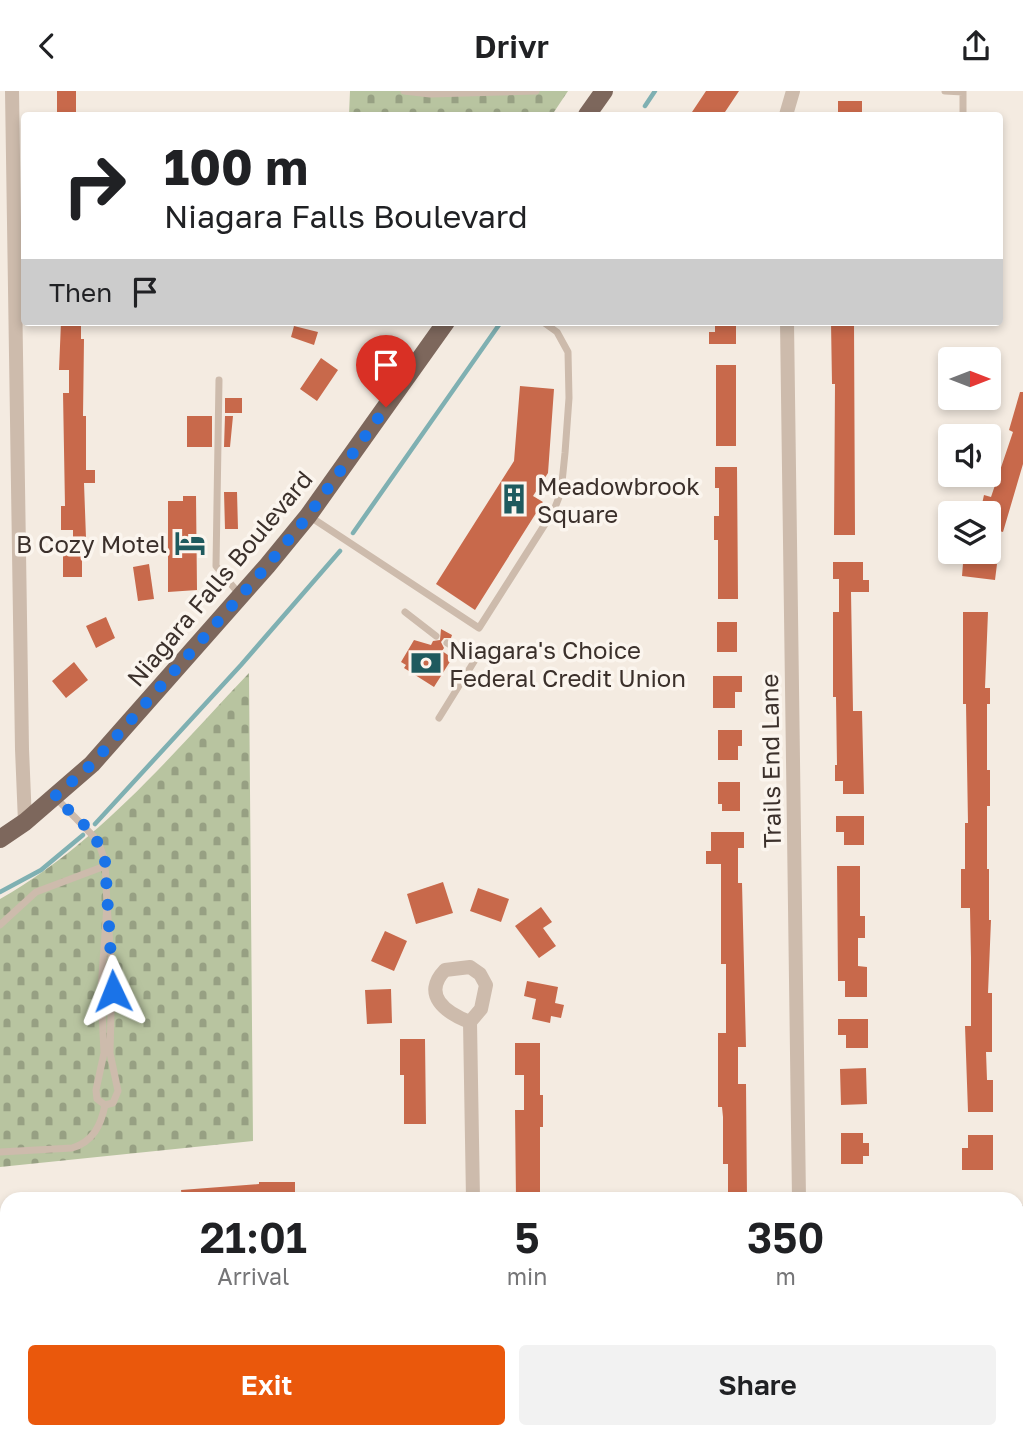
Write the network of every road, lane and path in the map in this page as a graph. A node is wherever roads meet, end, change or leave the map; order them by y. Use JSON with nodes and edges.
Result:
{"nodes":[{"id":1,"x":12,"y":91,"type":"edge"},
{"id":2,"x":404,"y":91,"type":"edge"},
{"id":3,"x":536,"y":91,"type":"edge"},
{"id":4,"x":604,"y":91,"type":"edge"},
{"id":5,"x":793,"y":91,"type":"edge"},
{"id":6,"x":945,"y":91,"type":"edge"},
{"id":7,"x":963,"y":92,"type":"edge"},
{"id":8,"x":589,"y":112,"type":"edge"},
{"id":9,"x":787,"y":112,"type":"edge"},
{"id":10,"x":962,"y":112,"type":"edge"},
{"id":11,"x":443,"y":326,"type":"edge"},
{"id":12,"x":548,"y":326,"type":"edge"},
{"id":13,"x":787,"y":326,"type":"edge"},
{"id":14,"x":219,"y":380,"type":"dead end"},
{"id":15,"x":308,"y":516,"type":"junction"},
{"id":16,"x":241,"y":595,"type":"junction"},
{"id":17,"x":405,"y":612,"type":"dead end"},
{"id":18,"x":436,"y":636,"type":"dead end"},
{"id":19,"x":447,"y":643,"type":"dead end"},
{"id":20,"x":439,"y":718,"type":"dead end"},
{"id":21,"x":54,"y":797,"type":"junction"},
{"id":22,"x":24,"y":822,"type":"junction"},
{"id":23,"x":0,"y":839,"type":"edge"},
{"id":24,"x":105,"y":866,"type":"junction"},
{"id":25,"x":107,"y":905,"type":"junction"},
{"id":26,"x":0,"y":925,"type":"edge"},
{"id":27,"x":470,"y":1022,"type":"dead end"},
{"id":28,"x":105,"y":1105,"type":"junction"},
{"id":29,"x":0,"y":1152,"type":"edge"},
{"id":30,"x":473,"y":1192,"type":"edge"},
{"id":31,"x":799,"y":1192,"type":"edge"}],
"edges":[{"from":1,"to":22,"type":"street"},
{"from":2,"to":3,"type":"lane"},
{"from":4,"to":8,"type":"main road"},
{"from":5,"to":9,"type":"street"},
{"from":6,"to":7,"type":"lane"},
{"from":7,"to":10,"type":"lane"},
{"from":11,"to":15,"type":"main road","name":"Niagara Falls Boulevard"},
{"from":12,"to":15,"type":"lane"},
{"from":13,"to":31,"type":"street","name":"Trails End Lane"},
{"from":14,"to":16,"type":"lane"},
{"from":15,"to":16,"type":"main road","name":"Niagara Falls Boulevard"},
{"from":16,"to":21,"type":"main road","name":"Niagara Falls Boulevard"},
{"from":17,"to":18,"type":"lane"},
{"from":19,"to":20,"type":"lane"},
{"from":21,"to":22,"type":"main road","name":"Niagara Falls Boulevard"},
{"from":21,"to":24,"type":"lane"},
{"from":22,"to":23,"type":"main road","name":"Niagara Falls Boulevard"},
{"from":24,"to":25,"type":"lane"},
{"from":24,"to":26,"type":"lane"},
{"from":25,"to":28,"type":"lane"},
{"from":25,"to":28,"type":"lane"},
{"from":27,"to":30,"type":"street"},
{"from":28,"to":29,"type":"lane"}]}
